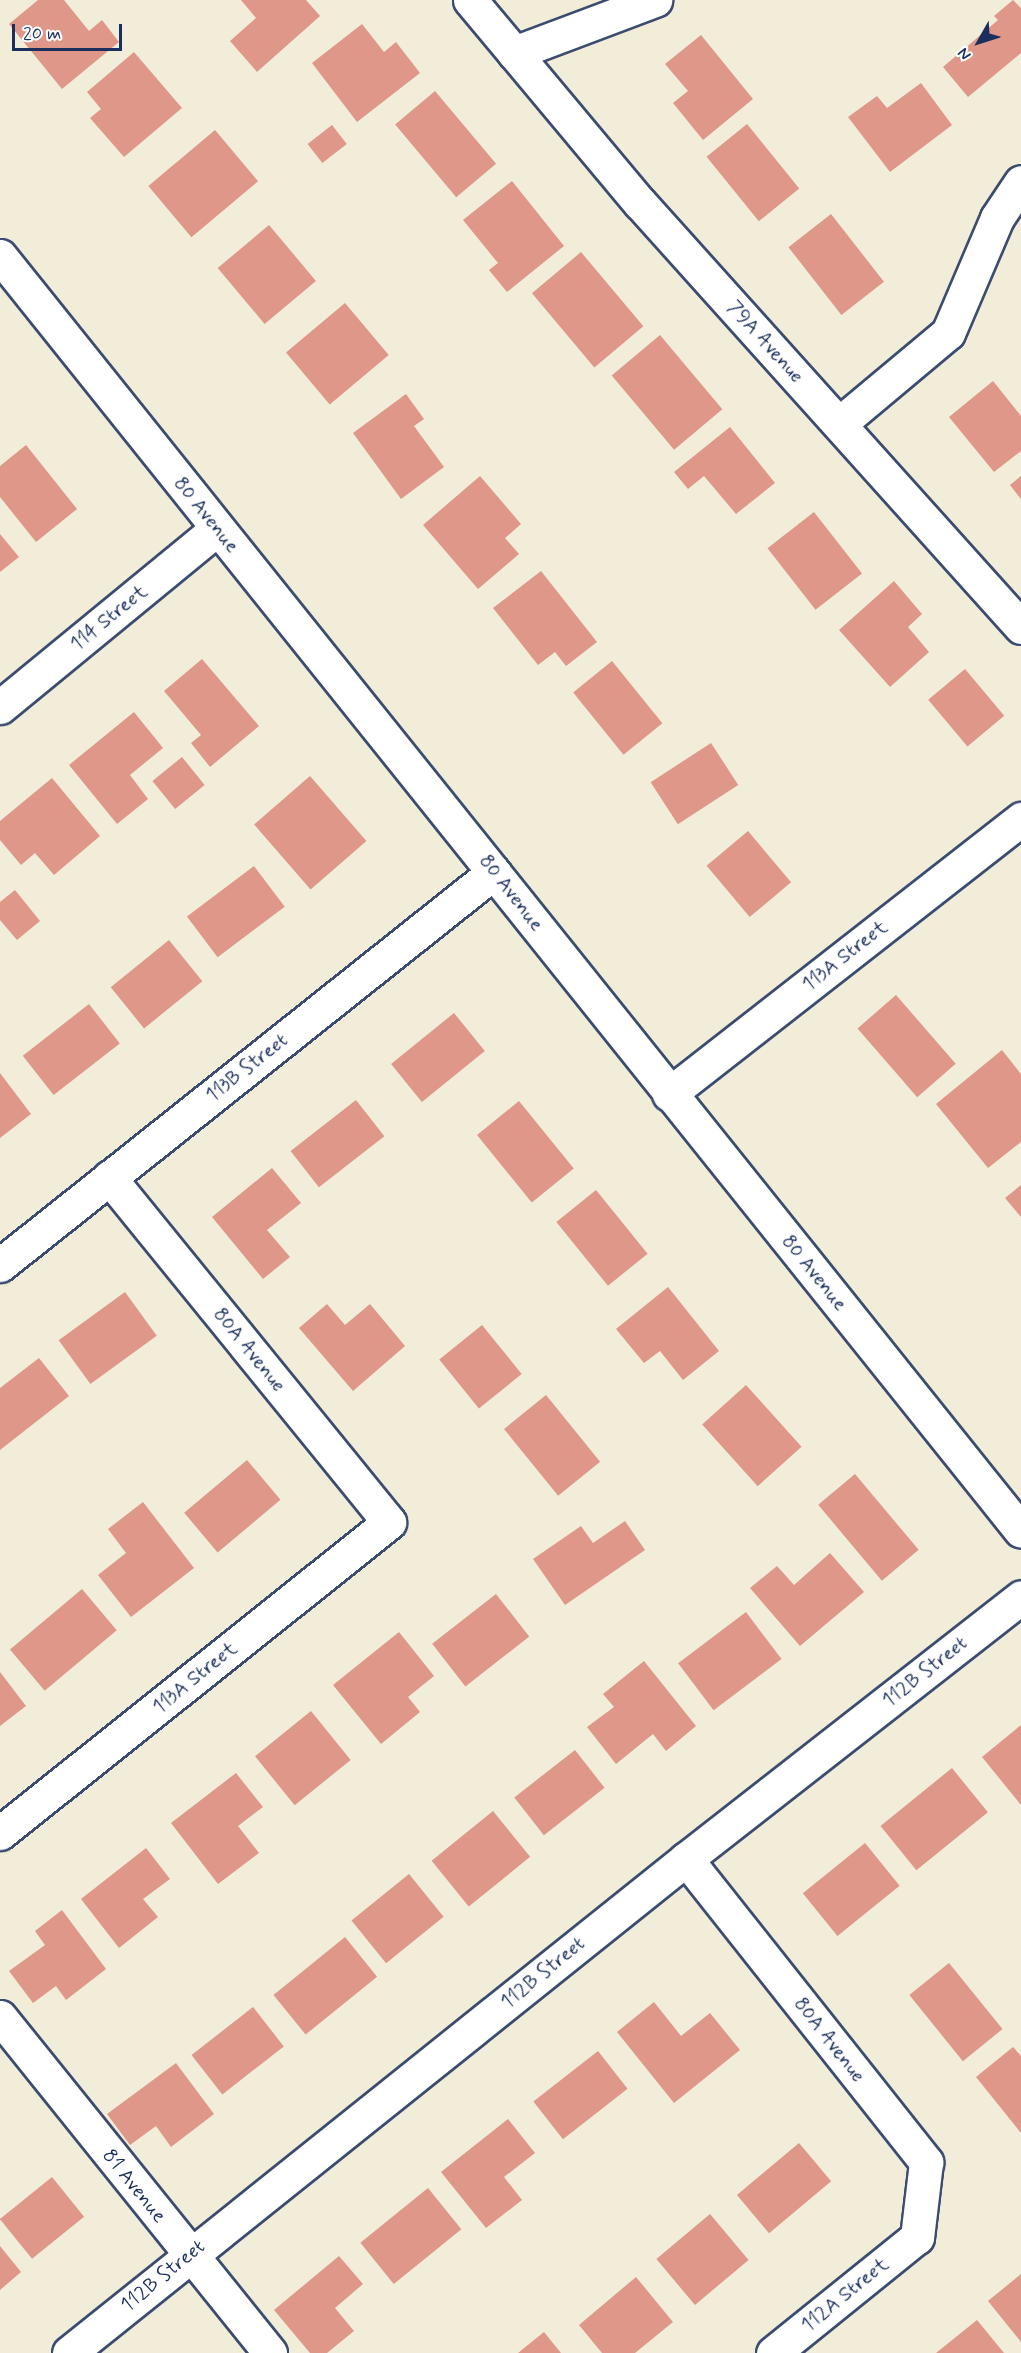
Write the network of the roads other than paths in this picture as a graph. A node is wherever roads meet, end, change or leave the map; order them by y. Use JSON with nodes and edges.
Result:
{"nodes":[{"id":1,"x":470,"y":0,"type":"edge"},
{"id":2,"x":656,"y":0,"type":"edge"},
{"id":3,"x":514,"y":53,"type":"junction"},
{"id":4,"x":1021,"y":182,"type":"edge"},
{"id":5,"x":0,"y":256,"type":"edge"},
{"id":6,"x":839,"y":424,"type":"junction"},
{"id":7,"x":217,"y":529,"type":"junction"},
{"id":8,"x":1021,"y":627,"type":"edge"},
{"id":9,"x":0,"y":707,"type":"edge"},
{"id":10,"x":1021,"y":819,"type":"edge"},
{"id":11,"x":494,"y":872,"type":"junction"},
{"id":12,"x":669,"y":1094,"type":"junction"},
{"id":13,"x":109,"y":1177,"type":"junction"},
{"id":14,"x":0,"y":1265,"type":"edge"},
{"id":15,"x":389,"y":1522,"type":"joint"},
{"id":16,"x":1021,"y":1531,"type":"edge"},
{"id":17,"x":1021,"y":1597,"type":"edge"},
{"id":18,"x":0,"y":1833,"type":"edge"},
{"id":19,"x":686,"y":1859,"type":"junction"},
{"id":20,"x":0,"y":2017,"type":"edge"},
{"id":21,"x":917,"y":2237,"type":"joint"},
{"id":22,"x":189,"y":2255,"type":"junction"},
{"id":23,"x":69,"y":2353,"type":"edge"},
{"id":24,"x":270,"y":2353,"type":"edge"},
{"id":25,"x":773,"y":2353,"type":"edge"}],
"edges":[{"from":1,"to":3,"type":"street","name":"79A Avenue"},
{"from":2,"to":3,"type":"street"},
{"from":3,"to":6,"type":"street","name":"79A Avenue"},
{"from":4,"to":6,"type":"street"},
{"from":5,"to":7,"type":"street","name":"80 Avenue"},
{"from":6,"to":8,"type":"street","name":"79A Avenue"},
{"from":7,"to":9,"type":"street","name":"114 Street"},
{"from":7,"to":11,"type":"street","name":"80 Avenue"},
{"from":10,"to":12,"type":"street","name":"113A Street"},
{"from":11,"to":12,"type":"street","name":"80 Avenue"},
{"from":11,"to":13,"type":"street","name":"113B Street"},
{"from":12,"to":16,"type":"street","name":"80 Avenue"},
{"from":13,"to":14,"type":"street","name":"113B Street"},
{"from":13,"to":15,"type":"street","name":"80A Avenue"},
{"from":15,"to":18,"type":"street","name":"113A Street"},
{"from":17,"to":19,"type":"street","name":"112B Street"},
{"from":19,"to":21,"type":"street","name":"80A Avenue"},
{"from":19,"to":22,"type":"street","name":"112B Street"},
{"from":20,"to":22,"type":"street","name":"81 Avenue"},
{"from":21,"to":25,"type":"street","name":"112A Street"},
{"from":22,"to":23,"type":"street","name":"112B Street"},
{"from":22,"to":24,"type":"street","name":"81 Avenue"}]}
